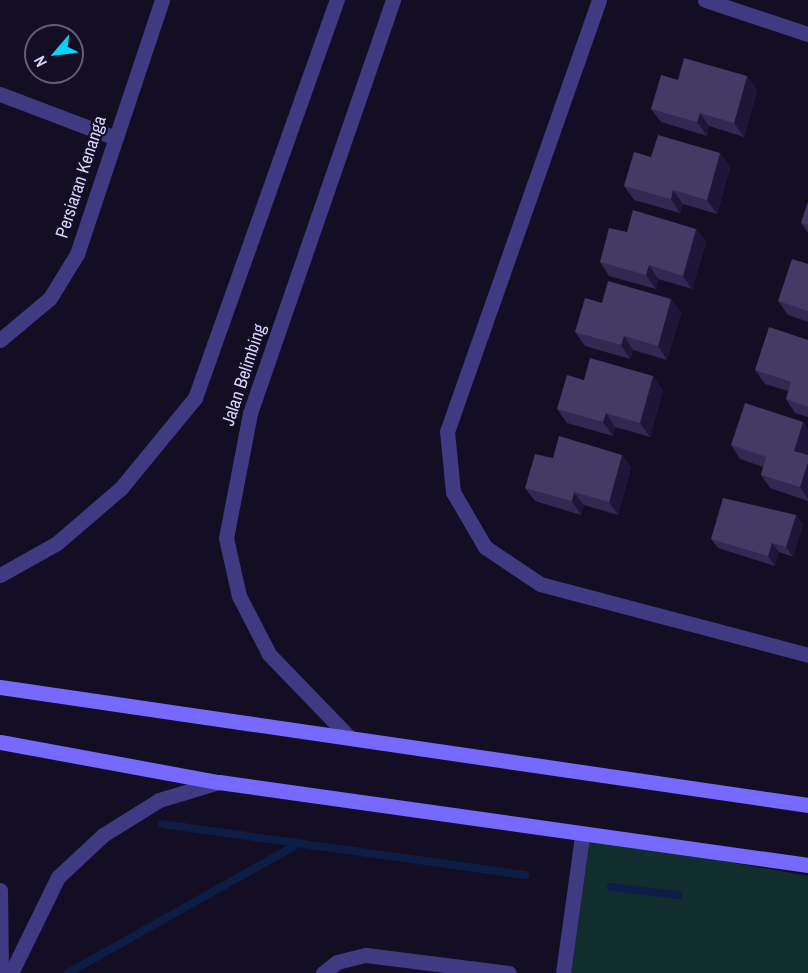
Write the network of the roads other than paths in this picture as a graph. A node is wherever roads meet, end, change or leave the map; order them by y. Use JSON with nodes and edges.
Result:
{"nodes":[{"id":1,"x":162,"y":0,"type":"edge"},
{"id":2,"x":337,"y":0,"type":"edge"},
{"id":3,"x":393,"y":0,"type":"edge"},
{"id":4,"x":599,"y":0,"type":"edge"},
{"id":5,"x":705,"y":0,"type":"edge"},
{"id":6,"x":808,"y":34,"type":"edge"},
{"id":7,"x":0,"y":94,"type":"edge"},
{"id":8,"x":113,"y":137,"type":"junction"},
{"id":9,"x":0,"y":340,"type":"edge"},
{"id":10,"x":0,"y":575,"type":"edge"},
{"id":11,"x":808,"y":655,"type":"edge"},
{"id":12,"x":0,"y":687,"type":"edge"},
{"id":13,"x":350,"y":738,"type":"junction"},
{"id":14,"x":0,"y":742,"type":"edge"},
{"id":15,"x":219,"y":782,"type":"junction"},
{"id":16,"x":808,"y":805,"type":"edge"},
{"id":17,"x":582,"y":837,"type":"junction"},
{"id":18,"x":808,"y":865,"type":"edge"},
{"id":19,"x":0,"y":890,"type":"edge"},
{"id":20,"x":1,"y":973,"type":"edge"},
{"id":21,"x":11,"y":973,"type":"edge"},
{"id":22,"x":323,"y":973,"type":"edge"},
{"id":23,"x":509,"y":973,"type":"edge"},
{"id":24,"x":563,"y":973,"type":"edge"}],
"edges":[{"from":1,"to":8,"type":"street","name":"Persiaran Kenanga"},
{"from":2,"to":10,"type":"street","name":"Jalan Belimbing"},
{"from":3,"to":13,"type":"street","name":"Jalan Belimbing"},
{"from":4,"to":11,"type":"street"},
{"from":5,"to":6,"type":"street"},
{"from":7,"to":8,"type":"street"},
{"from":8,"to":9,"type":"street","name":"Persiaran Kenanga"},
{"from":12,"to":13,"type":"main road"},
{"from":13,"to":16,"type":"main road"},
{"from":14,"to":15,"type":"main road"},
{"from":15,"to":17,"type":"main road"},
{"from":15,"to":21,"type":"street"},
{"from":17,"to":18,"type":"main road"},
{"from":17,"to":24,"type":"street"},
{"from":19,"to":20,"type":"street"},
{"from":22,"to":23,"type":"street"}]}
